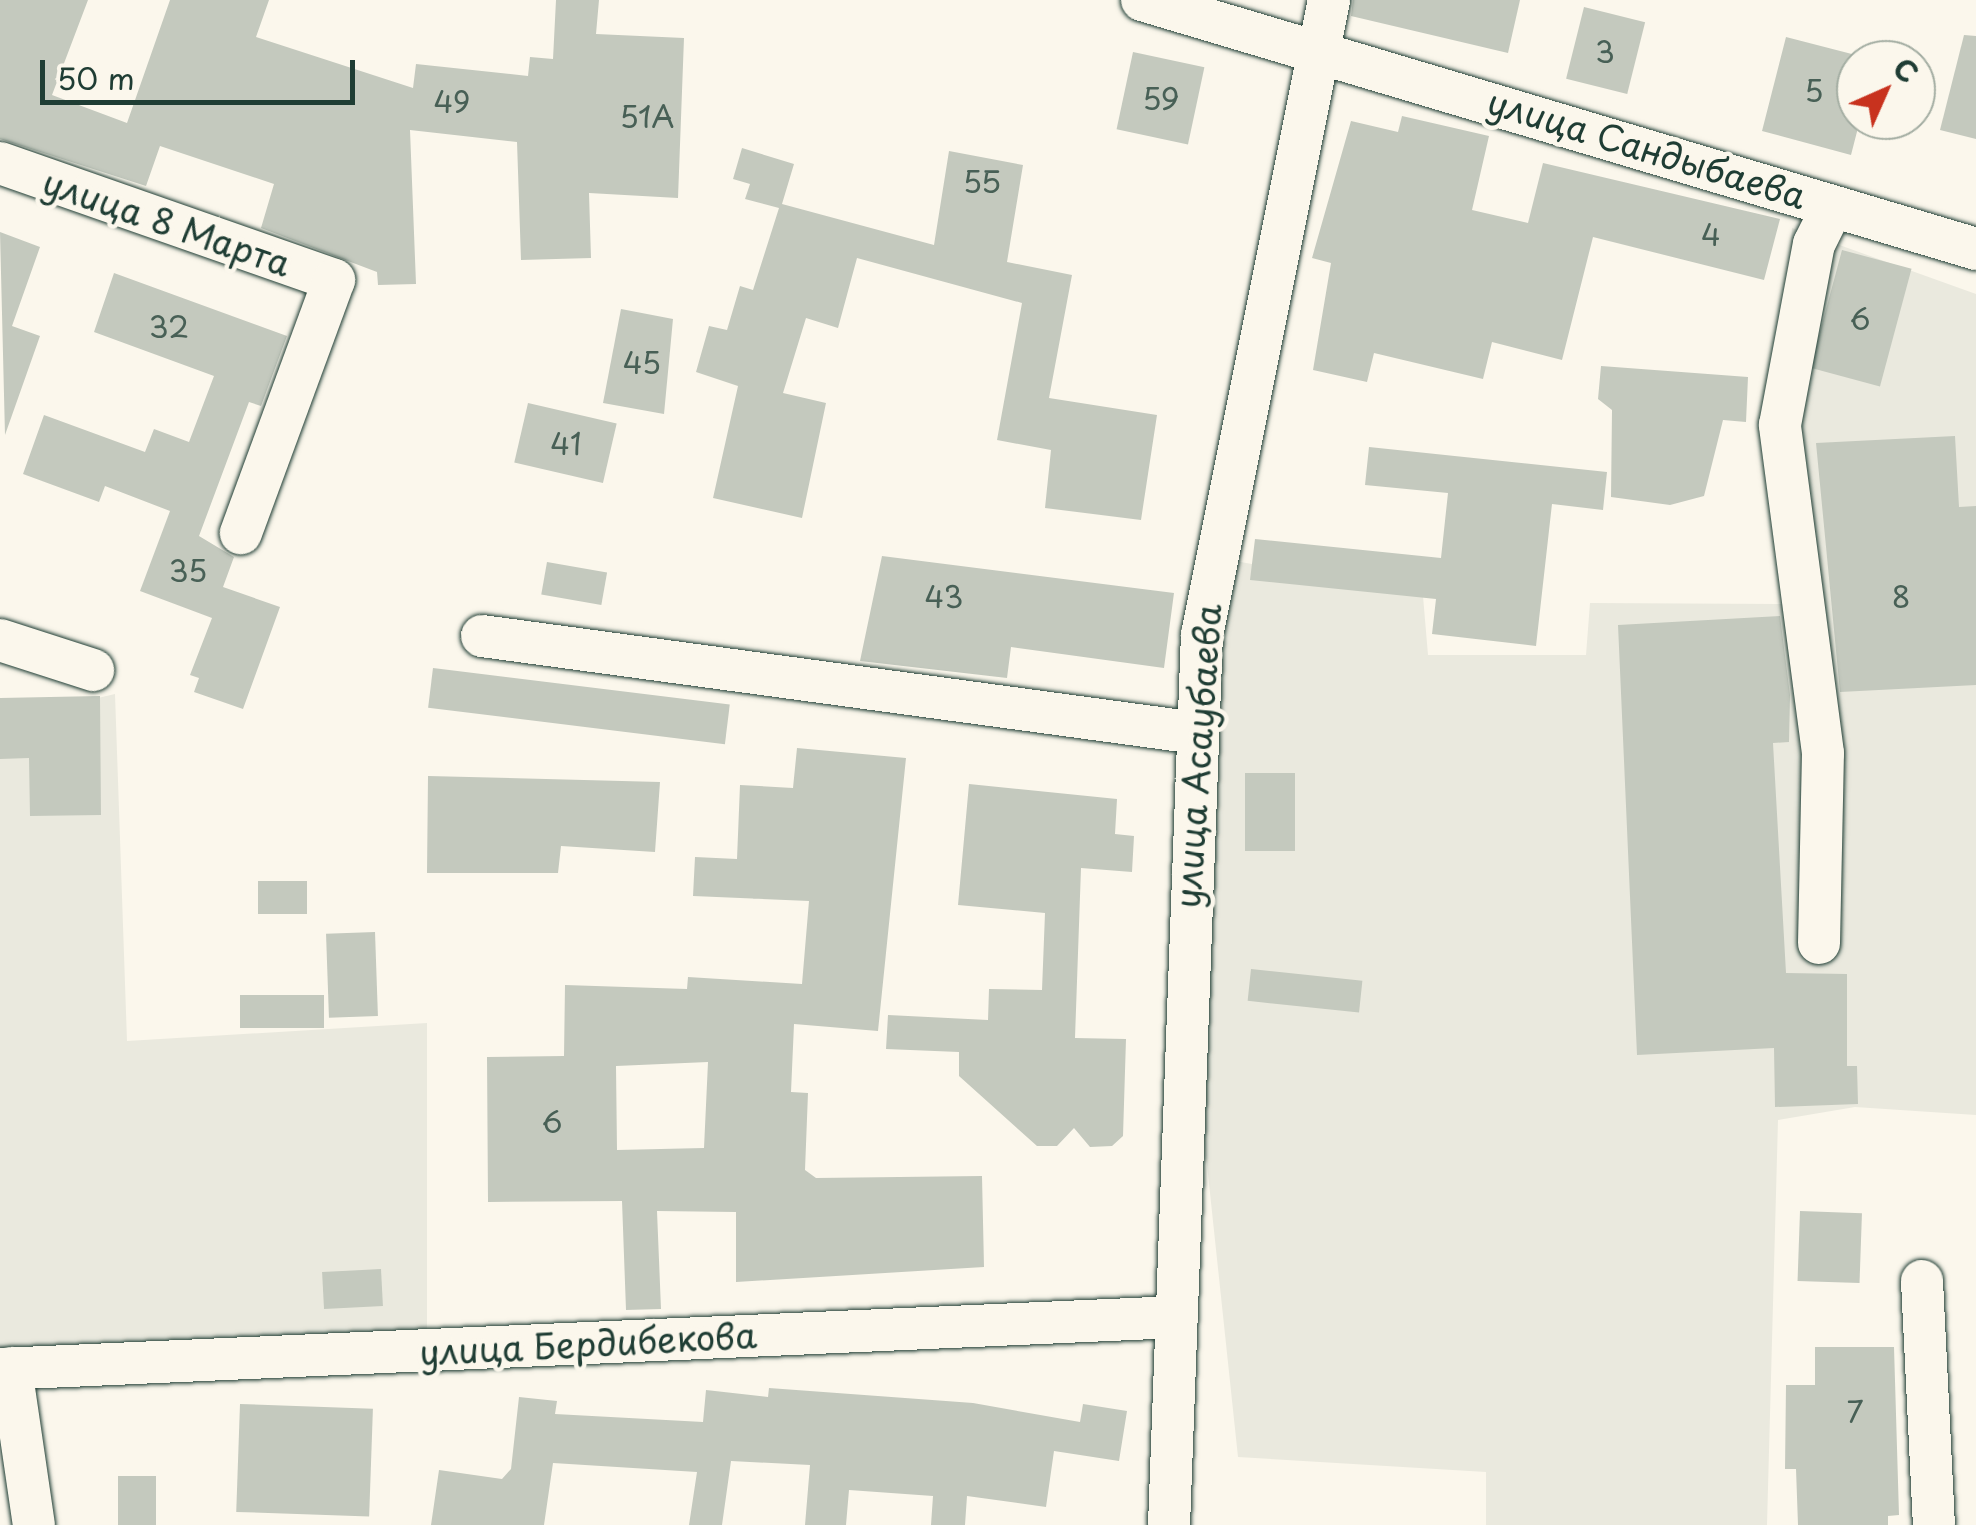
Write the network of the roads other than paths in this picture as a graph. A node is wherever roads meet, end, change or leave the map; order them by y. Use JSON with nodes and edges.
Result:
{"nodes":[{"id":1,"x":1142,"y":0,"type":"edge"},
{"id":2,"x":1329,"y":0,"type":"edge"},
{"id":3,"x":1317,"y":48,"type":"junction"},
{"id":4,"x":0,"y":163,"type":"edge"},
{"id":5,"x":1834,"y":206,"type":"junction"},
{"id":6,"x":1976,"y":248,"type":"edge"},
{"id":7,"x":241,"y":532,"type":"dead end"},
{"id":8,"x":482,"y":636,"type":"dead end"},
{"id":9,"x":0,"y":640,"type":"edge"},
{"id":10,"x":93,"y":670,"type":"dead end"},
{"id":11,"x":1198,"y":732,"type":"junction"},
{"id":12,"x":1819,"y":942,"type":"dead end"},
{"id":13,"x":1922,"y":1281,"type":"dead end"},
{"id":14,"x":1177,"y":1317,"type":"junction"},
{"id":15,"x":6,"y":1369,"type":"edge"},
{"id":16,"x":34,"y":1525,"type":"edge"},
{"id":17,"x":1169,"y":1525,"type":"edge"},
{"id":18,"x":1934,"y":1525,"type":"edge"}],
"edges":[{"from":1,"to":3,"type":"street","name":"улица Сандыбаева"},
{"from":2,"to":3,"type":"street","name":"улица Асаубаева"},
{"from":3,"to":5,"type":"street","name":"улица Сандыбаева"},
{"from":3,"to":11,"type":"street","name":"улица Асаубаева"},
{"from":4,"to":7,"type":"street","name":"улица 8 Марта"},
{"from":5,"to":6,"type":"street","name":"улица Сандыбаева"},
{"from":5,"to":12,"type":"street"},
{"from":8,"to":11,"type":"street"},
{"from":9,"to":10,"type":"street"},
{"from":11,"to":14,"type":"street","name":"улица Асаубаева"},
{"from":13,"to":18,"type":"street"},
{"from":14,"to":15,"type":"street","name":"улица Бердибекова"},
{"from":14,"to":17,"type":"street","name":"улица Асаубаева"},
{"from":15,"to":16,"type":"street"}]}
